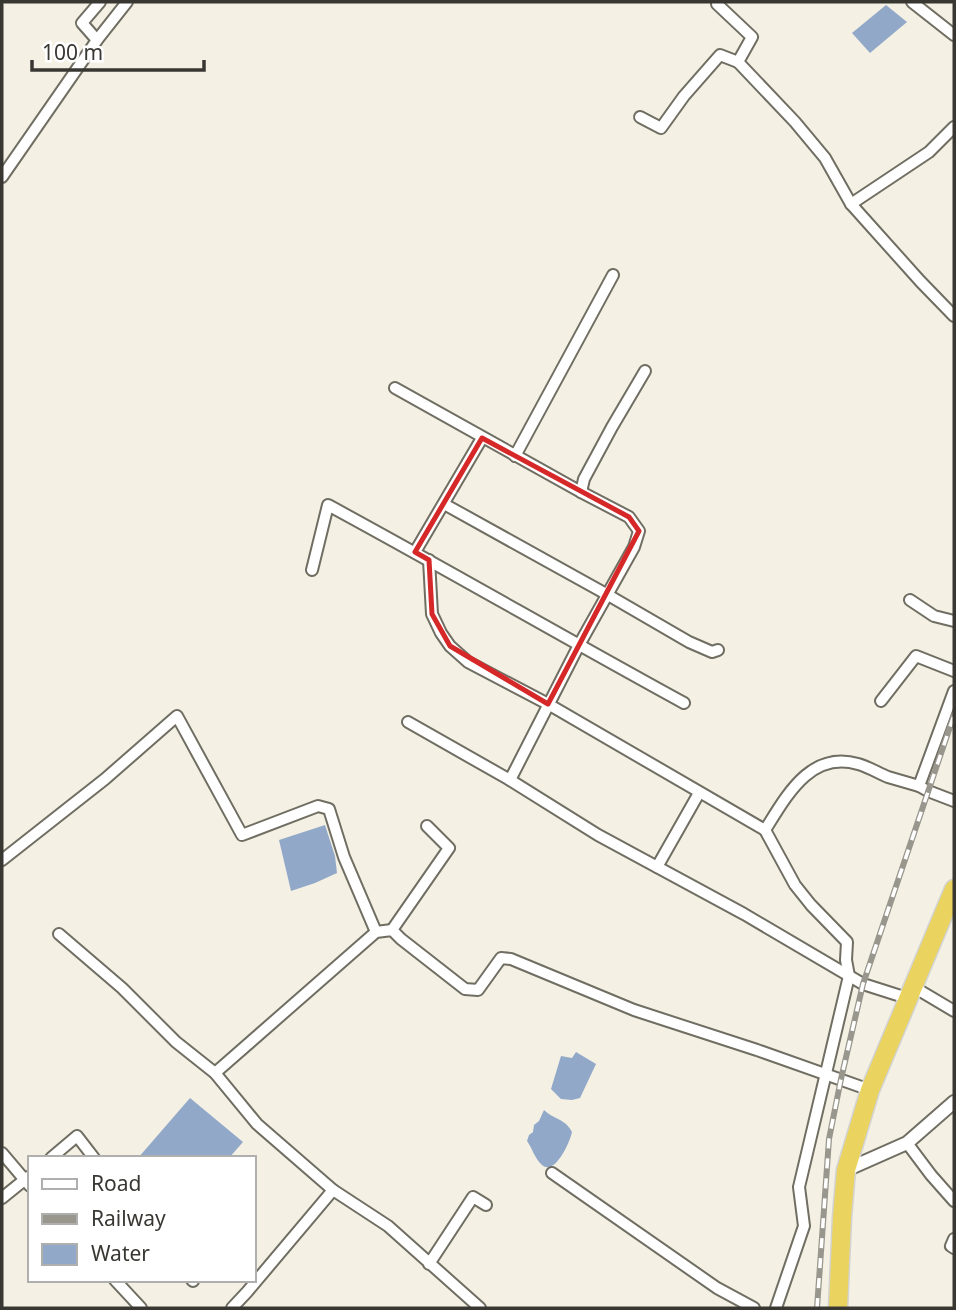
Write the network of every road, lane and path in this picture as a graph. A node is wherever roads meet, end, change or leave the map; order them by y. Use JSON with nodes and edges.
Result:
{"nodes":[{"id":1,"x":100,"y":2,"type":"edge"},
{"id":2,"x":127,"y":2,"type":"edge"},
{"id":3,"x":912,"y":2,"type":"edge"},
{"id":4,"x":718,"y":4,"type":"dead end"},
{"id":5,"x":954,"y":35,"type":"edge"},
{"id":6,"x":97,"y":40,"type":"junction"},
{"id":7,"x":738,"y":62,"type":"junction"},
{"id":8,"x":640,"y":117,"type":"dead end"},
{"id":9,"x":954,"y":127,"type":"edge"},
{"id":10,"x":2,"y":177,"type":"edge"},
{"id":11,"x":851,"y":204,"type":"junction"},
{"id":12,"x":613,"y":275,"type":"dead end"},
{"id":13,"x":954,"y":316,"type":"edge"},
{"id":14,"x":645,"y":371,"type":"dead end"},
{"id":15,"x":395,"y":388,"type":"dead end"},
{"id":16,"x":482,"y":438,"type":"junction"},
{"id":17,"x":515,"y":456,"type":"junction"},
{"id":18,"x":581,"y":492,"type":"junction"},
{"id":19,"x":444,"y":504,"type":"junction"},
{"id":20,"x":415,"y":552,"type":"junction"},
{"id":21,"x":429,"y":560,"type":"junction"},
{"id":22,"x":312,"y":570,"type":"dead end"},
{"id":23,"x":608,"y":595,"type":"junction"},
{"id":24,"x":910,"y":600,"type":"dead end"},
{"id":25,"x":954,"y":621,"type":"edge"},
{"id":26,"x":579,"y":645,"type":"junction"},
{"id":27,"x":718,"y":650,"type":"dead end"},
{"id":28,"x":954,"y":671,"type":"edge"},
{"id":29,"x":954,"y":691,"type":"edge"},
{"id":30,"x":880,"y":701,"type":"dead end"},
{"id":31,"x":684,"y":703,"type":"dead end"},
{"id":32,"x":548,"y":704,"type":"junction"},
{"id":33,"x":408,"y":722,"type":"dead end"},
{"id":34,"x":510,"y":780,"type":"junction"},
{"id":35,"x":919,"y":786,"type":"junction"},
{"id":36,"x":699,"y":793,"type":"junction"},
{"id":37,"x":954,"y":802,"type":"edge"},
{"id":38,"x":427,"y":826,"type":"dead end"},
{"id":39,"x":765,"y":830,"type":"junction"},
{"id":40,"x":2,"y":860,"type":"edge"},
{"id":41,"x":657,"y":867,"type":"junction"},
{"id":42,"x":954,"y":889,"type":"edge"},
{"id":43,"x":392,"y":930,"type":"junction"},
{"id":44,"x":376,"y":932,"type":"junction"},
{"id":45,"x":59,"y":934,"type":"dead end"},
{"id":46,"x":849,"y":975,"type":"junction"},
{"id":47,"x":910,"y":992,"type":"junction"},
{"id":48,"x":954,"y":1011,"type":"edge"},
{"id":49,"x":215,"y":1073,"type":"junction"},
{"id":50,"x":825,"y":1074,"type":"junction"},
{"id":51,"x":870,"y":1090,"type":"junction"},
{"id":52,"x":954,"y":1102,"type":"edge"},
{"id":53,"x":906,"y":1143,"type":"junction"},
{"id":54,"x":2,"y":1153,"type":"edge"},
{"id":55,"x":53,"y":1156,"type":"edge"},
{"id":56,"x":92,"y":1156,"type":"edge"},
{"id":57,"x":846,"y":1170,"type":"junction"},
{"id":58,"x":552,"y":1173,"type":"dead end"},
{"id":59,"x":28,"y":1180,"type":"edge"},
{"id":60,"x":333,"y":1190,"type":"junction"},
{"id":61,"x":2,"y":1198,"type":"edge"},
{"id":62,"x":954,"y":1201,"type":"edge"},
{"id":63,"x":485,"y":1205,"type":"dead end"},
{"id":64,"x":954,"y":1239,"type":"edge"},
{"id":65,"x":954,"y":1248,"type":"edge"},
{"id":66,"x":429,"y":1264,"type":"junction"},
{"id":67,"x":256,"y":1281,"type":"edge"},
{"id":68,"x":117,"y":1282,"type":"edge"},
{"id":69,"x":255,"y":1282,"type":"edge"},
{"id":70,"x":141,"y":1308,"type":"edge"},
{"id":71,"x":232,"y":1308,"type":"edge"},
{"id":72,"x":480,"y":1308,"type":"edge"},
{"id":73,"x":754,"y":1308,"type":"edge"},
{"id":74,"x":776,"y":1308,"type":"edge"},
{"id":75,"x":838,"y":1308,"type":"edge"}],
"edges":[{"from":1,"to":6,"type":"street"},
{"from":2,"to":6,"type":"street"},
{"from":3,"to":5,"type":"street"},
{"from":4,"to":7,"type":"street"},
{"from":6,"to":10,"type":"street"},
{"from":7,"to":8,"type":"street"},
{"from":7,"to":11,"type":"street"},
{"from":9,"to":11,"type":"street"},
{"from":11,"to":13,"type":"street"},
{"from":12,"to":17,"type":"street"},
{"from":14,"to":18,"type":"street"},
{"from":15,"to":16,"type":"street"},
{"from":16,"to":17,"type":"street"},
{"from":16,"to":19,"type":"street"},
{"from":17,"to":18,"type":"street"},
{"from":18,"to":23,"type":"street"},
{"from":19,"to":20,"type":"street"},
{"from":19,"to":23,"type":"street"},
{"from":20,"to":21,"type":"street"},
{"from":20,"to":22,"type":"street"},
{"from":21,"to":26,"type":"street"},
{"from":21,"to":32,"type":"street"},
{"from":23,"to":26,"type":"street"},
{"from":23,"to":27,"type":"street"},
{"from":24,"to":25,"type":"street"},
{"from":26,"to":31,"type":"street"},
{"from":26,"to":32,"type":"street"},
{"from":28,"to":30,"type":"street"},
{"from":29,"to":35,"type":"street"},
{"from":32,"to":34,"type":"street"},
{"from":32,"to":36,"type":"street"},
{"from":33,"to":34,"type":"street"},
{"from":34,"to":41,"type":"street"},
{"from":35,"to":37,"type":"street"},
{"from":35,"to":39,"type":"street"},
{"from":36,"to":39,"type":"street"},
{"from":36,"to":41,"type":"street"},
{"from":38,"to":43,"type":"street"},
{"from":39,"to":46,"type":"street"},
{"from":40,"to":44,"type":"street"},
{"from":41,"to":46,"type":"street"},
{"from":42,"to":47,"type":"highway"},
{"from":43,"to":44,"type":"street"},
{"from":43,"to":50,"type":"street"},
{"from":44,"to":49,"type":"street"},
{"from":45,"to":49,"type":"street"},
{"from":46,"to":47,"type":"street"},
{"from":46,"to":50,"type":"street"},
{"from":47,"to":48,"type":"street"},
{"from":47,"to":51,"type":"highway"},
{"from":49,"to":60,"type":"street"},
{"from":50,"to":51,"type":"street"},
{"from":50,"to":74,"type":"street"},
{"from":51,"to":57,"type":"highway"},
{"from":52,"to":53,"type":"street"},
{"from":53,"to":57,"type":"street"},
{"from":53,"to":62,"type":"street"},
{"from":54,"to":59,"type":"street"},
{"from":55,"to":56,"type":"street"},
{"from":57,"to":75,"type":"highway"},
{"from":58,"to":73,"type":"street"},
{"from":59,"to":61,"type":"street"},
{"from":60,"to":66,"type":"street"},
{"from":60,"to":67,"type":"street"},
{"from":63,"to":66,"type":"street"},
{"from":64,"to":65,"type":"street"},
{"from":66,"to":72,"type":"street"},
{"from":68,"to":70,"type":"street"},
{"from":69,"to":71,"type":"street"}]}
